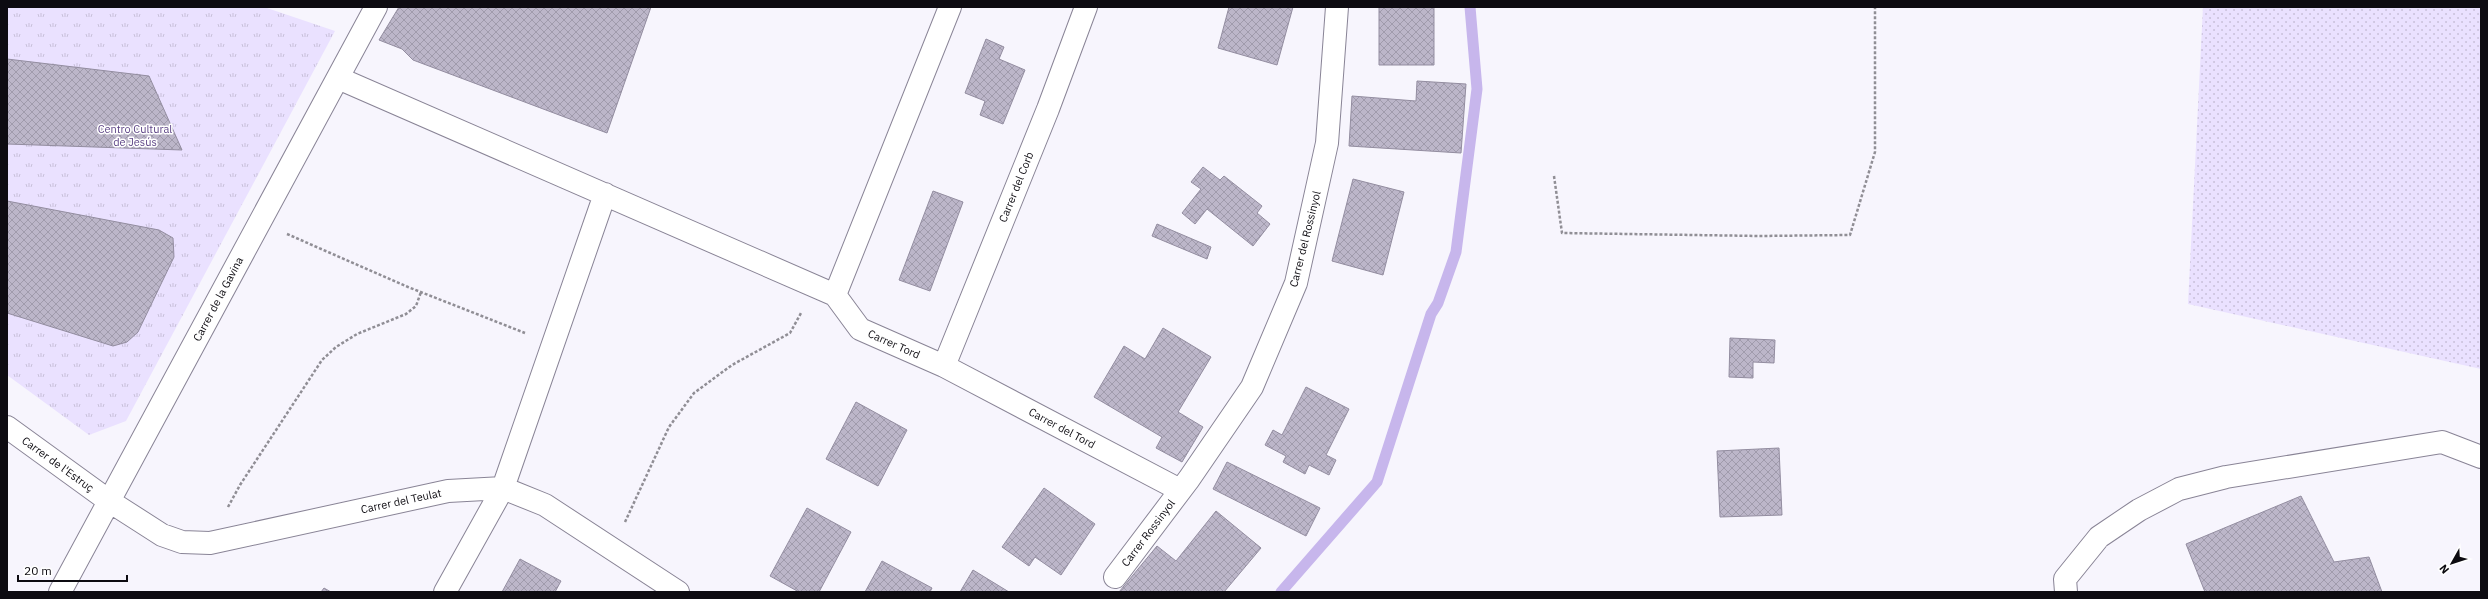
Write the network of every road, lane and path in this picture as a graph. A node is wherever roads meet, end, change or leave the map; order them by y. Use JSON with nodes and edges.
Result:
{"nodes":[{"id":1,"x":376,"y":7,"type":"edge"},
{"id":2,"x":950,"y":7,"type":"edge"},
{"id":3,"x":1086,"y":7,"type":"edge"},
{"id":4,"x":1337,"y":7,"type":"edge"},
{"id":5,"x":1875,"y":7,"type":"edge"},
{"id":6,"x":338,"y":78,"type":"junction"},
{"id":7,"x":1554,"y":176,"type":"dead end"},
{"id":8,"x":605,"y":194,"type":"junction"},
{"id":9,"x":260,"y":222,"type":"junction"},
{"id":10,"x":814,"y":286,"type":"junction"},
{"id":11,"x":421,"y":292,"type":"junction"},
{"id":12,"x":835,"y":295,"type":"junction"},
{"id":13,"x":553,"y":344,"type":"junction"},
{"id":14,"x":944,"y":366,"type":"junction"},
{"id":15,"x":7,"y":428,"type":"edge"},
{"id":16,"x":2481,"y":457,"type":"edge"},
{"id":17,"x":503,"y":488,"type":"junction"},
{"id":18,"x":1180,"y":490,"type":"junction"},
{"id":19,"x":109,"y":501,"type":"junction"},
{"id":20,"x":210,"y":543,"type":"junction"},
{"id":21,"x":613,"y":549,"type":"junction"},
{"id":22,"x":1116,"y":577,"type":"dead end"},
{"id":23,"x":60,"y":592,"type":"edge"},
{"id":24,"x":445,"y":592,"type":"edge"},
{"id":25,"x":678,"y":592,"type":"edge"},
{"id":26,"x":2066,"y":592,"type":"edge"}],
"edges":[{"from":1,"to":6,"type":"street","name":"Carrer de la Gavina"},
{"from":2,"to":12,"type":"street"},
{"from":3,"to":14,"type":"street","name":"Carrer del Corb"},
{"from":4,"to":18,"type":"street","name":"Carrer del Rossinyol"},
{"from":5,"to":7,"type":"path"},
{"from":6,"to":8,"type":"street"},
{"from":6,"to":9,"type":"street","name":"Carrer de la Gavina"},
{"from":8,"to":10,"type":"street"},
{"from":8,"to":13,"type":"street"},
{"from":9,"to":11,"type":"path"},
{"from":9,"to":19,"type":"street","name":"Carrer de la Gavina"},
{"from":10,"to":12,"type":"street"},
{"from":10,"to":21,"type":"path"},
{"from":11,"to":13,"type":"path"},
{"from":11,"to":20,"type":"path"},
{"from":12,"to":14,"type":"street","name":"Carrer Tord"},
{"from":13,"to":17,"type":"street"},
{"from":14,"to":18,"type":"street","name":"Carrer del Tord"},
{"from":15,"to":19,"type":"street","name":"Carrer de l'Estruç"},
{"from":16,"to":26,"type":"street"},
{"from":17,"to":20,"type":"street","name":"Carrer del Teulat"},
{"from":17,"to":21,"type":"street","name":"Carrer del Teulat"},
{"from":17,"to":24,"type":"street"},
{"from":18,"to":22,"type":"street","name":"Carrer Rossinyol"},
{"from":19,"to":20,"type":"street","name":"Carrer del Teulat"},
{"from":19,"to":23,"type":"street","name":"Carrer de la Gavina"},
{"from":21,"to":25,"type":"street","name":"Carrer del Teulat"}]}
